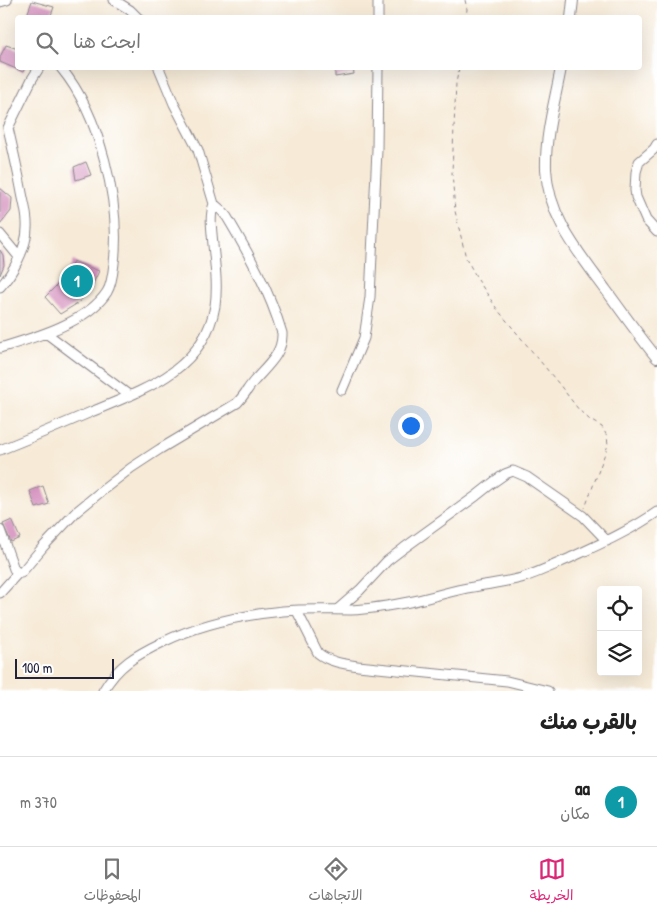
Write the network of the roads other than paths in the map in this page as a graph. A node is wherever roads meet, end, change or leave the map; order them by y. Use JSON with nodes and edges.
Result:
{"nodes":[{"id":1,"x":7,"y":0,"type":"edge"},
{"id":2,"x":114,"y":0,"type":"edge"},
{"id":3,"x":378,"y":0,"type":"edge"},
{"id":4,"x":573,"y":0,"type":"edge"},
{"id":5,"x":0,"y":2,"type":"edge"},
{"id":6,"x":135,"y":15,"type":"edge"},
{"id":7,"x":378,"y":15,"type":"edge"},
{"id":8,"x":572,"y":15,"type":"edge"},
{"id":9,"x":38,"y":70,"type":"edge"},
{"id":10,"x":62,"y":70,"type":"edge"},
{"id":11,"x":160,"y":70,"type":"edge"},
{"id":12,"x":378,"y":70,"type":"edge"},
{"id":13,"x":561,"y":70,"type":"edge"},
{"id":14,"x":4,"y":127,"type":"edge"},
{"id":15,"x":657,"y":144,"type":"edge"},
{"id":16,"x":214,"y":204,"type":"junction"},
{"id":17,"x":657,"y":232,"type":"edge"},
{"id":18,"x":0,"y":234,"type":"edge"},
{"id":19,"x":19,"y":257,"type":"junction"},
{"id":20,"x":0,"y":287,"type":"edge"},
{"id":21,"x":46,"y":333,"type":"junction"},
{"id":22,"x":0,"y":348,"type":"edge"},
{"id":23,"x":657,"y":358,"type":"edge"},
{"id":24,"x":342,"y":390,"type":"dead end"},
{"id":25,"x":130,"y":396,"type":"junction"},
{"id":26,"x":0,"y":450,"type":"edge"},
{"id":27,"x":657,"y":512,"type":"edge"},
{"id":28,"x":0,"y":530,"type":"edge"},
{"id":29,"x":608,"y":541,"type":"junction"},
{"id":30,"x":18,"y":573,"type":"junction"},
{"id":31,"x":0,"y":593,"type":"edge"},
{"id":32,"x":337,"y":610,"type":"junction"},
{"id":33,"x":296,"y":611,"type":"junction"},
{"id":34,"x":102,"y":691,"type":"edge"},
{"id":35,"x":548,"y":691,"type":"edge"}],
"edges":[{"from":1,"to":5,"type":"street"},
{"from":2,"to":6,"type":"street"},
{"from":3,"to":7,"type":"street"},
{"from":4,"to":8,"type":"main road"},
{"from":9,"to":14,"type":"street"},
{"from":10,"to":21,"type":"street"},
{"from":11,"to":16,"type":"street"},
{"from":12,"to":24,"type":"street"},
{"from":13,"to":23,"type":"main road"},
{"from":14,"to":19,"type":"street"},
{"from":15,"to":17,"type":"street"},
{"from":16,"to":25,"type":"street"},
{"from":16,"to":30,"type":"street"},
{"from":18,"to":19,"type":"street"},
{"from":19,"to":20,"type":"street"},
{"from":21,"to":22,"type":"street"},
{"from":21,"to":25,"type":"street"},
{"from":25,"to":26,"type":"street"},
{"from":27,"to":29,"type":"street"},
{"from":28,"to":30,"type":"street"},
{"from":29,"to":32,"type":"street"},
{"from":29,"to":32,"type":"street"},
{"from":30,"to":31,"type":"street"},
{"from":32,"to":33,"type":"street"},
{"from":33,"to":34,"type":"street"},
{"from":33,"to":35,"type":"street"}]}
